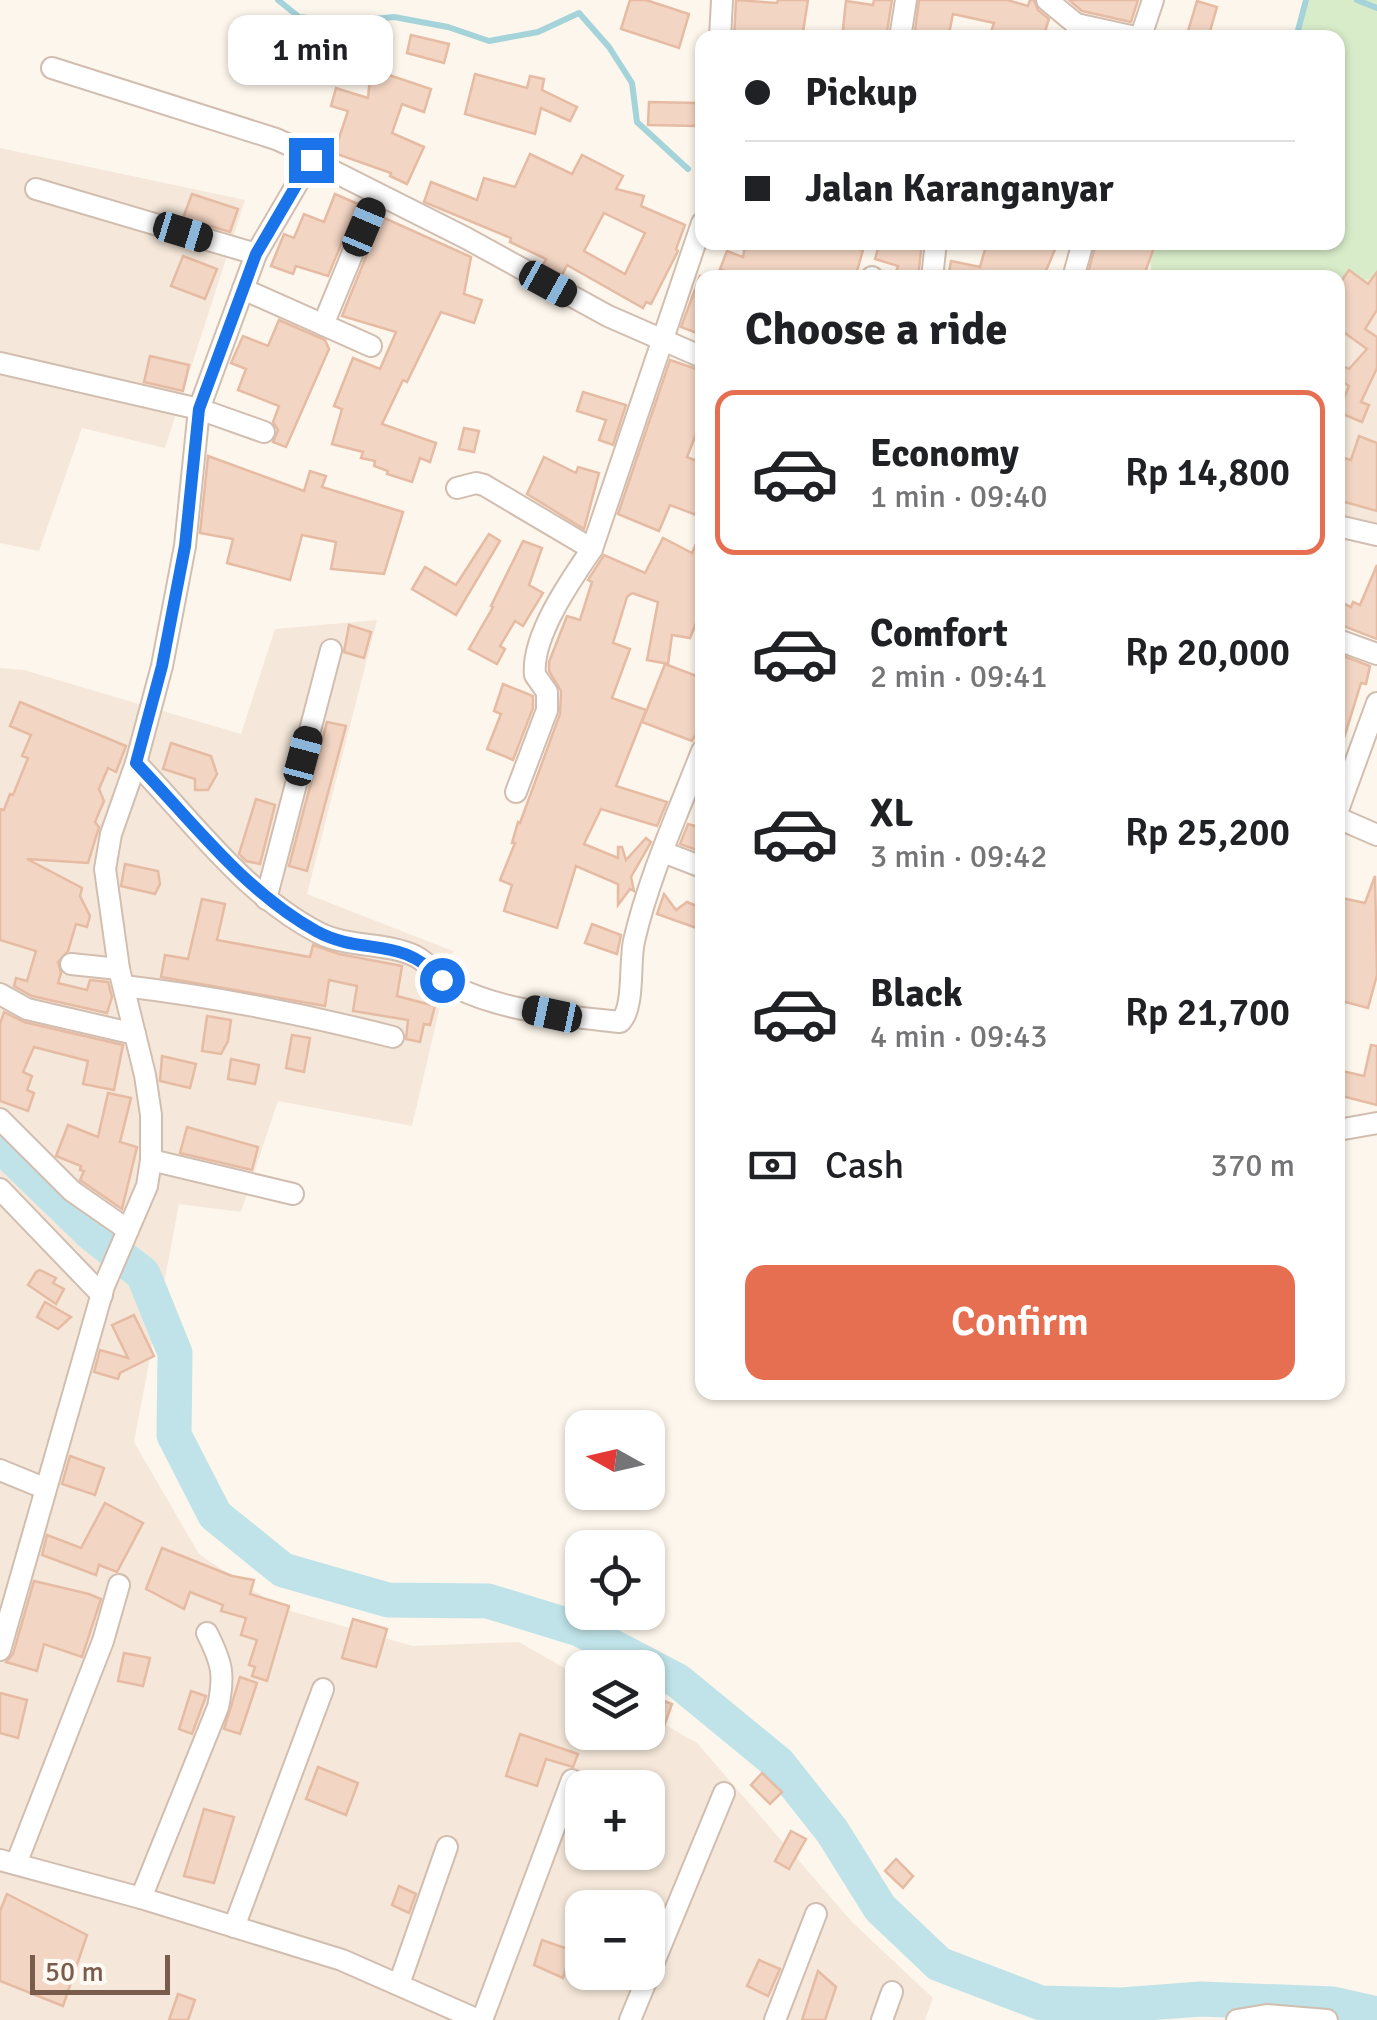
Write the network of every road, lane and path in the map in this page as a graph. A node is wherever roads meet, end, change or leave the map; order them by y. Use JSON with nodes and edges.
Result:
{"nodes":[{"id":1,"x":722,"y":0,"type":"edge"},
{"id":2,"x":906,"y":0,"type":"edge"},
{"id":3,"x":1048,"y":0,"type":"edge"},
{"id":4,"x":1153,"y":0,"type":"edge"},
{"id":5,"x":720,"y":30,"type":"edge"},
{"id":6,"x":901,"y":30,"type":"edge"},
{"id":7,"x":1106,"y":30,"type":"edge"},
{"id":8,"x":1142,"y":30,"type":"edge"},
{"id":9,"x":52,"y":68,"type":"dead end"},
{"id":10,"x":311,"y":160,"type":"junction"},
{"id":11,"x":36,"y":189,"type":"dead end"},
{"id":12,"x":378,"y":194,"type":"junction"},
{"id":13,"x":695,"y":246,"type":"edge"},
{"id":14,"x":256,"y":254,"type":"junction"},
{"id":15,"x":243,"y":289,"type":"junction"},
{"id":16,"x":323,"y":325,"type":"junction"},
{"id":17,"x":664,"y":341,"type":"junction"},
{"id":18,"x":372,"y":346,"type":"dead end"},
{"id":19,"x":695,"y":354,"type":"edge"},
{"id":20,"x":0,"y":363,"type":"edge"},
{"id":21,"x":199,"y":409,"type":"junction"},
{"id":22,"x":264,"y":432,"type":"dead end"},
{"id":23,"x":457,"y":488,"type":"dead end"},
{"id":24,"x":1345,"y":528,"type":"edge"},
{"id":25,"x":1377,"y":535,"type":"edge"},
{"id":26,"x":592,"y":549,"type":"junction"},
{"id":27,"x":1345,"y":643,"type":"edge"},
{"id":28,"x":331,"y":650,"type":"dead end"},
{"id":29,"x":1377,"y":654,"type":"edge"},
{"id":30,"x":1377,"y":703,"type":"edge"},
{"id":31,"x":136,"y":763,"type":"junction"},
{"id":32,"x":695,"y":769,"type":"edge"},
{"id":33,"x":516,"y":792,"type":"dead end"},
{"id":34,"x":1345,"y":794,"type":"edge"},
{"id":35,"x":1345,"y":818,"type":"edge"},
{"id":36,"x":1377,"y":835,"type":"edge"},
{"id":37,"x":663,"y":852,"type":"junction"},
{"id":38,"x":695,"y":864,"type":"edge"},
{"id":39,"x":266,"y":899,"type":"junction"},
{"id":40,"x":71,"y":964,"type":"dead end"},
{"id":41,"x":122,"y":977,"type":"junction"},
{"id":42,"x":0,"y":994,"type":"edge"},
{"id":43,"x":135,"y":1034,"type":"junction"},
{"id":44,"x":393,"y":1037,"type":"dead end"},
{"id":45,"x":0,"y":1118,"type":"edge"},
{"id":46,"x":1377,"y":1122,"type":"edge"},
{"id":47,"x":1345,"y":1129,"type":"edge"},
{"id":48,"x":151,"y":1160,"type":"junction"},
{"id":49,"x":0,"y":1190,"type":"edge"},
{"id":50,"x":292,"y":1194,"type":"dead end"},
{"id":51,"x":126,"y":1234,"type":"junction"},
{"id":52,"x":103,"y":1290,"type":"junction"},
{"id":53,"x":0,"y":1470,"type":"edge"},
{"id":54,"x":44,"y":1488,"type":"junction"},
{"id":55,"x":119,"y":1585,"type":"dead end"},
{"id":56,"x":207,"y":1633,"type":"dead end"},
{"id":57,"x":0,"y":1650,"type":"edge"},
{"id":58,"x":323,"y":1689,"type":"dead end"},
{"id":59,"x":724,"y":1793,"type":"dead end"},
{"id":60,"x":565,"y":1798,"type":"edge"},
{"id":61,"x":447,"y":1847,"type":"dead end"},
{"id":62,"x":8,"y":1862,"type":"edge"},
{"id":63,"x":142,"y":1898,"type":"junction"},
{"id":64,"x":816,"y":1914,"type":"dead end"},
{"id":65,"x":234,"y":1927,"type":"junction"},
{"id":66,"x":399,"y":1984,"type":"junction"},
{"id":67,"x":892,"y":1992,"type":"dead end"},
{"id":68,"x":1267,"y":2018,"type":"edge"},
{"id":69,"x":480,"y":2020,"type":"edge"},
{"id":70,"x":630,"y":2020,"type":"edge"},
{"id":71,"x":775,"y":2020,"type":"edge"},
{"id":72,"x":882,"y":2020,"type":"edge"},
{"id":73,"x":1237,"y":2020,"type":"edge"},
{"id":74,"x":1327,"y":2020,"type":"edge"}],
"edges":[{"from":1,"to":5,"type":"street"},
{"from":2,"to":6,"type":"street"},
{"from":3,"to":7,"type":"street"},
{"from":4,"to":8,"type":"street"},
{"from":9,"to":10,"type":"street"},
{"from":10,"to":12,"type":"street"},
{"from":10,"to":14,"type":"street"},
{"from":11,"to":14,"type":"street"},
{"from":12,"to":16,"type":"street"},
{"from":12,"to":17,"type":"street"},
{"from":13,"to":17,"type":"street"},
{"from":14,"to":15,"type":"street"},
{"from":15,"to":16,"type":"street"},
{"from":15,"to":21,"type":"street"},
{"from":16,"to":18,"type":"street"},
{"from":17,"to":19,"type":"street"},
{"from":17,"to":26,"type":"street"},
{"from":20,"to":21,"type":"street"},
{"from":21,"to":22,"type":"street"},
{"from":21,"to":31,"type":"street"},
{"from":23,"to":26,"type":"street"},
{"from":24,"to":25,"type":"street"},
{"from":26,"to":33,"type":"street"},
{"from":27,"to":29,"type":"street"},
{"from":28,"to":39,"type":"street"},
{"from":30,"to":34,"type":"street"},
{"from":31,"to":39,"type":"street"},
{"from":31,"to":41,"type":"street"},
{"from":32,"to":37,"type":"street"},
{"from":35,"to":36,"type":"street"},
{"from":37,"to":38,"type":"street"},
{"from":37,"to":39,"type":"street"},
{"from":40,"to":41,"type":"street"},
{"from":41,"to":43,"type":"street"},
{"from":41,"to":44,"type":"street"},
{"from":42,"to":43,"type":"street"},
{"from":43,"to":48,"type":"street"},
{"from":45,"to":51,"type":"street"},
{"from":46,"to":47,"type":"street"},
{"from":48,"to":50,"type":"street"},
{"from":48,"to":51,"type":"street"},
{"from":49,"to":52,"type":"street"},
{"from":51,"to":52,"type":"street"},
{"from":52,"to":54,"type":"street"},
{"from":53,"to":54,"type":"street"},
{"from":54,"to":57,"type":"street"},
{"from":55,"to":62,"type":"street"},
{"from":56,"to":63,"type":"street"},
{"from":58,"to":65,"type":"street"},
{"from":59,"to":70,"type":"street"},
{"from":60,"to":69,"type":"street"},
{"from":61,"to":66,"type":"street"},
{"from":62,"to":63,"type":"street"},
{"from":63,"to":65,"type":"street"},
{"from":64,"to":71,"type":"street"},
{"from":65,"to":66,"type":"street"},
{"from":66,"to":69,"type":"street"},
{"from":67,"to":72,"type":"street"},
{"from":68,"to":73,"type":"street"},
{"from":68,"to":74,"type":"street"}]}
